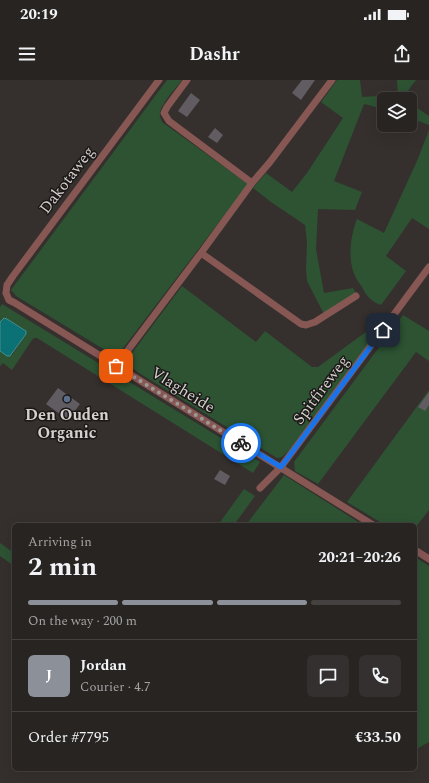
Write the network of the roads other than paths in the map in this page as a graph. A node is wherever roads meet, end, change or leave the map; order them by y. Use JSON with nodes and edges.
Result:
{"nodes":[{"id":1,"x":159,"y":80,"type":"edge"},
{"id":2,"x":187,"y":80,"type":"edge"},
{"id":3,"x":332,"y":80,"type":"edge"},
{"id":4,"x":252,"y":183,"type":"junction"},
{"id":5,"x":201,"y":253,"type":"junction"},
{"id":6,"x":429,"y":267,"type":"edge"},
{"id":7,"x":2,"y":294,"type":"edge"},
{"id":8,"x":356,"y":296,"type":"dead end"},
{"id":9,"x":116,"y":366,"type":"junction"},
{"id":10,"x":281,"y":467,"type":"junction"},
{"id":11,"x":260,"y":488,"type":"dead end"},
{"id":12,"x":370,"y":523,"type":"edge"},
{"id":13,"x":417,"y":551,"type":"edge"},
{"id":14,"x":429,"y":559,"type":"edge"}],
"edges":[{"from":1,"to":7,"type":"street","name":"Dakotaweg"},
{"from":2,"to":4,"type":"street"},
{"from":3,"to":4,"type":"street"},
{"from":4,"to":5,"type":"street"},
{"from":5,"to":8,"type":"street"},
{"from":5,"to":9,"type":"street"},
{"from":6,"to":10,"type":"street","name":"Spitfireweg"},
{"from":7,"to":9,"type":"street","name":"Vlagheide"},
{"from":9,"to":10,"type":"street","name":"Vlagheide"},
{"from":10,"to":11,"type":"street","name":"Spitfireweg"},
{"from":10,"to":12,"type":"street","name":"Vlagheide"},
{"from":13,"to":14,"type":"street"}]}
